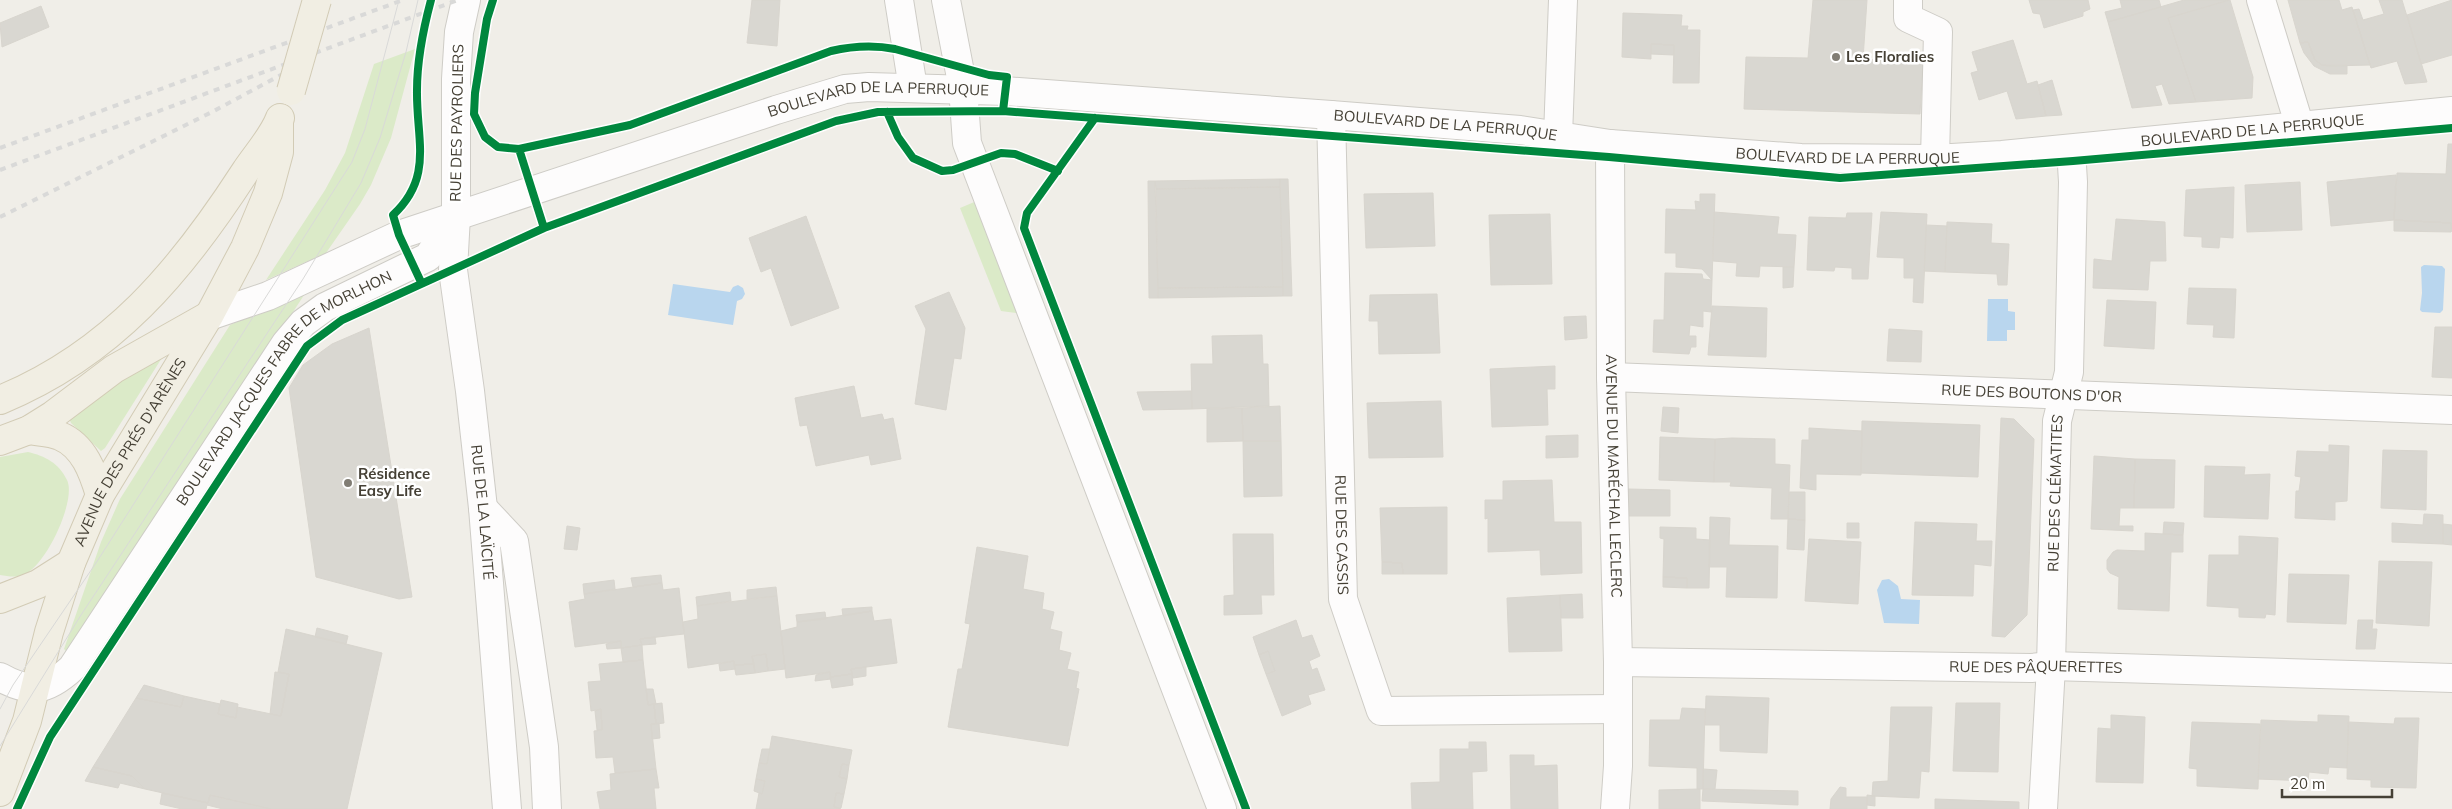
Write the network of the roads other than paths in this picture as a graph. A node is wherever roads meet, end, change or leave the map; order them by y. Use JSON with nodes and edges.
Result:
{"nodes":[{"id":1,"x":317,"y":0,"type":"edge"},
{"id":2,"x":466,"y":0,"type":"edge"},
{"id":3,"x":899,"y":0,"type":"edge"},
{"id":4,"x":946,"y":0,"type":"edge"},
{"id":5,"x":1563,"y":0,"type":"edge"},
{"id":6,"x":1908,"y":0,"type":"edge"},
{"id":7,"x":2261,"y":0,"type":"edge"},
{"id":8,"x":913,"y":88,"type":"junction"},
{"id":9,"x":963,"y":88,"type":"junction"},
{"id":10,"x":2452,"y":110,"type":"edge"},
{"id":11,"x":1331,"y":114,"type":"junction"},
{"id":12,"x":279,"y":123,"type":"junction"},
{"id":13,"x":2300,"y":127,"type":"junction"},
{"id":14,"x":1558,"y":136,"type":"junction"},
{"id":15,"x":1610,"y":144,"type":"junction"},
{"id":16,"x":2071,"y":149,"type":"junction"},
{"id":17,"x":1935,"y":159,"type":"junction"},
{"id":18,"x":456,"y":216,"type":"junction"},
{"id":19,"x":209,"y":316,"type":"junction"},
{"id":20,"x":1611,"y":377,"type":"junction"},
{"id":21,"x":2063,"y":394,"type":"junction"},
{"id":22,"x":0,"y":400,"type":"edge"},
{"id":23,"x":2452,"y":410,"type":"edge"},
{"id":24,"x":29,"y":430,"type":"junction"},
{"id":25,"x":0,"y":441,"type":"edge"},
{"id":26,"x":100,"y":495,"type":"junction"},
{"id":27,"x":483,"y":508,"type":"junction"},
{"id":28,"x":71,"y":564,"type":"junction"},
{"id":29,"x":0,"y":599,"type":"edge"},
{"id":30,"x":1618,"y":662,"type":"junction"},
{"id":31,"x":2052,"y":666,"type":"junction"},
{"id":32,"x":0,"y":677,"type":"edge"},
{"id":33,"x":2452,"y":678,"type":"edge"},
{"id":34,"x":34,"y":690,"type":"junction"},
{"id":35,"x":1618,"y":709,"type":"junction"},
{"id":36,"x":0,"y":792,"type":"edge"},
{"id":37,"x":507,"y":809,"type":"edge"},
{"id":38,"x":547,"y":809,"type":"edge"},
{"id":39,"x":1222,"y":809,"type":"edge"},
{"id":40,"x":1615,"y":809,"type":"edge"},
{"id":41,"x":2043,"y":809,"type":"edge"}],
"edges":[{"from":1,"to":12,"type":"main road","bridge":true},
{"from":2,"to":18,"type":"street","name":"RUE DES PAYROLIERS"},
{"from":3,"to":8,"type":"street"},
{"from":4,"to":9,"type":"street"},
{"from":5,"to":14,"type":"street"},
{"from":6,"to":17,"type":"street"},
{"from":7,"to":13,"type":"street"},
{"from":8,"to":9,"type":"street","name":"BOULEVARD DE LA PERRUQUE"},
{"from":8,"to":18,"type":"street","name":"BOULEVARD DE LA PERRUQUE"},
{"from":9,"to":11,"type":"street","name":"BOULEVARD DE LA PERRUQUE"},
{"from":9,"to":39,"type":"street"},
{"from":10,"to":13,"type":"street","name":"BOULEVARD DE LA PERRUQUE"},
{"from":11,"to":14,"type":"street","name":"BOULEVARD DE LA PERRUQUE"},
{"from":11,"to":35,"type":"street","name":"RUE DES CASSIS"},
{"from":12,"to":19,"type":"main road","name":"AVENUE DES PRÉS D'ARÈNES"},
{"from":12,"to":22,"type":"main road"},
{"from":13,"to":16,"type":"street","name":"BOULEVARD DE LA PERRUQUE"},
{"from":14,"to":15,"type":"street","name":"BOULEVARD DE LA PERRUQUE"},
{"from":15,"to":17,"type":"street","name":"BOULEVARD DE LA PERRUQUE"},
{"from":15,"to":20,"type":"street","name":"AVENUE DU MARÉCHAL LECLERC"},
{"from":16,"to":17,"type":"street","name":"BOULEVARD DE LA PERRUQUE"},
{"from":16,"to":21,"type":"street","name":"RUE DES CLÉMATITES"},
{"from":18,"to":19,"type":"street"},
{"from":18,"to":27,"type":"street","name":"RUE DE LA LAÏCITÉ"},
{"from":18,"to":34,"type":"street","name":"BOULEVARD JACQUES FABRE DE MORLHON"},
{"from":19,"to":24,"type":"main road"},
{"from":19,"to":26,"type":"main road","name":"AVENUE DES PRÉS D'ARÈNES"},
{"from":20,"to":21,"type":"street","name":"RUE DES BOUTONS D'OR"},
{"from":20,"to":30,"type":"street","name":"AVENUE DU MARÉCHAL LECLERC"},
{"from":21,"to":23,"type":"street","name":"RUE DES BOUTONS D'OR"},
{"from":21,"to":31,"type":"street","name":"RUE DES CLÉMATITES"},
{"from":24,"to":25,"type":"main road"},
{"from":24,"to":26,"type":"main road"},
{"from":26,"to":28,"type":"main road","name":"AVENUE DES PRÉS D'ARÈNES"},
{"from":27,"to":37,"type":"street","name":"RUE DE LA LAÏCITÉ"},
{"from":27,"to":38,"type":"street"},
{"from":28,"to":29,"type":"main road"},
{"from":28,"to":34,"type":"main road","name":"AVENUE DES PRÉS D'ARÈNES"},
{"from":30,"to":31,"type":"street","name":"RUE DES PÂQUERETTES"},
{"from":30,"to":35,"type":"street","name":"AVENUE DU MARÉCHAL LECLERC"},
{"from":31,"to":33,"type":"street","name":"RUE DES PÂQUERETTES"},
{"from":31,"to":41,"type":"street","name":"RUE DES CLÉMATITES"},
{"from":32,"to":34,"type":"street"},
{"from":34,"to":36,"type":"main road","name":"AVENUE DES PRÉS D'ARÈNES"},
{"from":35,"to":40,"type":"street","name":"AVENUE DU MARÉCHAL LECLERC"}]}
